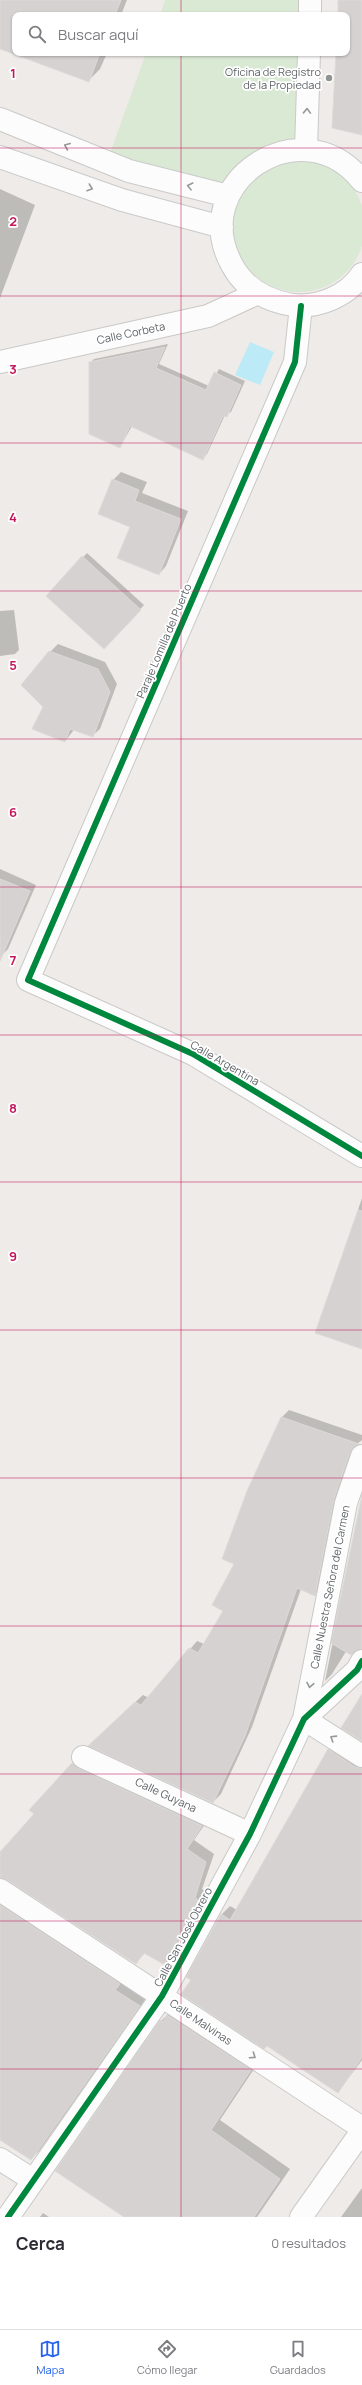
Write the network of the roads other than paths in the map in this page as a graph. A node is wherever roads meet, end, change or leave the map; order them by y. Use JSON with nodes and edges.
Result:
{"nodes":[{"id":1,"x":310,"y":0,"type":"edge"},
{"id":2,"x":310,"y":12,"type":"edge"},
{"id":3,"x":309,"y":56,"type":"edge"},
{"id":4,"x":0,"y":119,"type":"edge"},
{"id":5,"x":306,"y":150,"type":"junction"},
{"id":6,"x":0,"y":157,"type":"edge"},
{"id":7,"x":362,"y":181,"type":"edge"},
{"id":8,"x":228,"y":196,"type":"junction"},
{"id":9,"x":222,"y":227,"type":"junction"},
{"id":10,"x":361,"y":278,"type":"edge"},
{"id":11,"x":258,"y":294,"type":"junction"},
{"id":12,"x":301,"y":306,"type":"junction"},
{"id":13,"x":0,"y":362,"type":"edge"},
{"id":14,"x":28,"y":980,"type":"joint"},
{"id":15,"x":362,"y":1156,"type":"edge"},
{"id":16,"x":362,"y":1456,"type":"edge"},
{"id":17,"x":362,"y":1662,"type":"edge"},
{"id":18,"x":304,"y":1719,"type":"junction"},
{"id":19,"x":362,"y":1756,"type":"edge"},
{"id":20,"x":83,"y":1757,"type":"dead end"},
{"id":21,"x":250,"y":1834,"type":"junction"},
{"id":22,"x":0,"y":1890,"type":"edge"},
{"id":23,"x":162,"y":1996,"type":"junction"},
{"id":24,"x":362,"y":2130,"type":"edge"},
{"id":25,"x":0,"y":2159,"type":"edge"},
{"id":26,"x":33,"y":2180,"type":"junction"},
{"id":27,"x":8,"y":2217,"type":"edge"},
{"id":28,"x":301,"y":2217,"type":"edge"}],
"edges":[{"from":1,"to":2,"type":"street"},
{"from":5,"to":3,"type":"street","one_way":true},
{"from":8,"to":4,"type":"street","one_way":true},
{"from":5,"to":7,"type":"street"},
{"from":5,"to":8,"type":"street"},
{"from":6,"to":9,"type":"street","one_way":true},
{"from":8,"to":9,"type":"street"},
{"from":9,"to":11,"type":"street"},
{"from":10,"to":12,"type":"street"},
{"from":11,"to":12,"type":"street"},
{"from":11,"to":13,"type":"street","name":"Calle Corbeta"},
{"from":12,"to":14,"type":"street","name":"Paraje Lomilla del Puerto"},
{"from":14,"to":15,"type":"street","name":"Calle Argentina"},
{"from":16,"to":18,"type":"street","name":"Calle Nuestra Señora del Carmen","one_way":true},
{"from":17,"to":18,"type":"street","name":"Calle San José Obrero"},
{"from":19,"to":18,"type":"street","one_way":true},
{"from":18,"to":21,"type":"street","name":"Calle San José Obrero"},
{"from":20,"to":21,"type":"street","name":"Calle Guyana"},
{"from":21,"to":23,"type":"street","name":"Calle San José Obrero"},
{"from":22,"to":23,"type":"street","name":"Calle Malvinas"},
{"from":23,"to":24,"type":"street","name":"Calle Malvinas","one_way":true},
{"from":23,"to":26,"type":"street","name":"Calle San José Obrero"},
{"from":24,"to":28,"type":"street"},
{"from":25,"to":26,"type":"street"},
{"from":26,"to":27,"type":"street","name":"Calle San José Obrero"}]}
